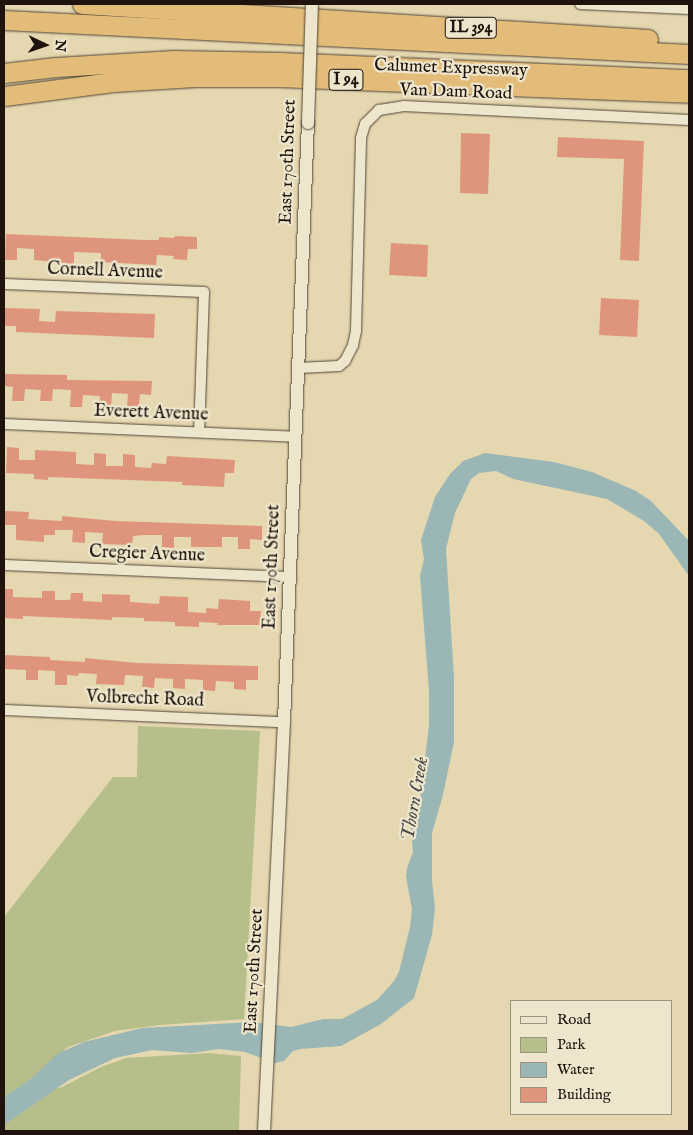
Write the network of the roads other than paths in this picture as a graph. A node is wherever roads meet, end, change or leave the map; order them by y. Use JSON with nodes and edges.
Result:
{"nodes":[{"id":1,"x":82,"y":4,"type":"edge"},
{"id":2,"x":312,"y":4,"type":"edge"},
{"id":3,"x":580,"y":4,"type":"edge"},
{"id":4,"x":626,"y":5,"type":"edge"},
{"id":5,"x":689,"y":9,"type":"edge"},
{"id":6,"x":4,"y":20,"type":"edge"},
{"id":7,"x":689,"y":42,"type":"edge"},
{"id":8,"x":689,"y":54,"type":"edge"},
{"id":9,"x":4,"y":73,"type":"edge"},
{"id":10,"x":689,"y":79,"type":"edge"},
{"id":11,"x":689,"y":93,"type":"edge"},
{"id":12,"x":4,"y":96,"type":"edge"},
{"id":13,"x":689,"y":120,"type":"edge"},
{"id":14,"x":4,"y":284,"type":"edge"},
{"id":15,"x":299,"y":368,"type":"junction"},
{"id":16,"x":4,"y":424,"type":"edge"},
{"id":17,"x":199,"y":432,"type":"junction"},
{"id":18,"x":296,"y":437,"type":"junction"},
{"id":19,"x":4,"y":565,"type":"edge"},
{"id":20,"x":290,"y":577,"type":"junction"},
{"id":21,"x":4,"y":710,"type":"edge"},
{"id":22,"x":284,"y":722,"type":"junction"},
{"id":23,"x":264,"y":1128,"type":"edge"}],
"edges":[{"from":1,"to":7,"type":"highway","number":"IL 394"},
{"from":2,"to":15,"type":"street","name":"East 170th Street","bridge":true},
{"from":3,"to":4,"type":"street"},
{"from":4,"to":5,"type":"street"},
{"from":6,"to":8,"type":"highway"},
{"from":9,"to":10,"type":"highway","name":"Calumet Expressway"},
{"from":11,"to":12,"type":"highway","number":"I 94"},
{"from":13,"to":15,"type":"street","name":"Van Dam Road"},
{"from":14,"to":17,"type":"street","name":"Cornell Avenue"},
{"from":15,"to":18,"type":"street","name":"East 170th Street"},
{"from":16,"to":17,"type":"street","name":"Everett Avenue"},
{"from":17,"to":18,"type":"street","name":"Everett Avenue"},
{"from":18,"to":20,"type":"street","name":"East 170th Street"},
{"from":19,"to":20,"type":"street","name":"Cregier Avenue"},
{"from":20,"to":22,"type":"street","name":"East 170th Street"},
{"from":21,"to":22,"type":"street","name":"Volbrecht Road"},
{"from":22,"to":23,"type":"street","name":"East 170th Street"}]}
